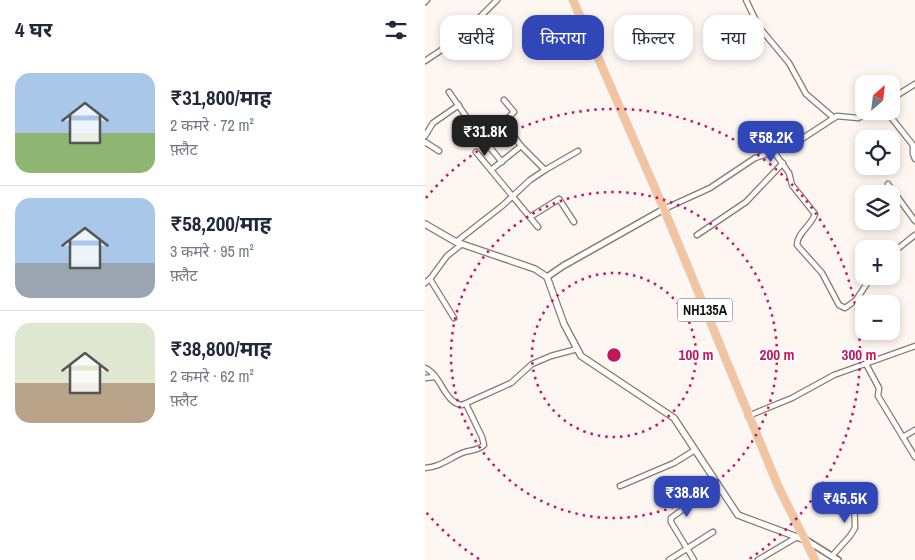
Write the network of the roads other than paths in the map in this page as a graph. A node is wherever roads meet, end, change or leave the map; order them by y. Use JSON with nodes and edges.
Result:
{"nodes":[{"id":1,"x":497,"y":0,"type":"edge"},
{"id":2,"x":573,"y":0,"type":"edge"},
{"id":3,"x":746,"y":0,"type":"edge"},
{"id":4,"x":425,"y":60,"type":"edge"},
{"id":5,"x":915,"y":84,"type":"edge"},
{"id":6,"x":449,"y":92,"type":"dead end"},
{"id":7,"x":900,"y":93,"type":"edge"},
{"id":8,"x":504,"y":100,"type":"dead end"},
{"id":9,"x":459,"y":105,"type":"junction"},
{"id":10,"x":834,"y":118,"type":"junction"},
{"id":11,"x":855,"y":118,"type":"edge"},
{"id":12,"x":893,"y":120,"type":"edge"},
{"id":13,"x":425,"y":136,"type":"edge"},
{"id":14,"x":425,"y":142,"type":"edge"},
{"id":15,"x":521,"y":146,"type":"junction"},
{"id":16,"x":439,"y":151,"type":"dead end"},
{"id":17,"x":578,"y":151,"type":"dead end"},
{"id":18,"x":476,"y":152,"type":"dead end"},
{"id":19,"x":774,"y":152,"type":"junction"},
{"id":20,"x":915,"y":159,"type":"edge"},
{"id":21,"x":501,"y":162,"type":"junction"},
{"id":22,"x":783,"y":164,"type":"junction"},
{"id":23,"x":491,"y":170,"type":"junction"},
{"id":24,"x":545,"y":170,"type":"junction"},
{"id":25,"x":888,"y":184,"type":"dead end"},
{"id":26,"x":513,"y":196,"type":"junction"},
{"id":27,"x":664,"y":209,"type":"junction"},
{"id":28,"x":531,"y":217,"type":"junction"},
{"id":29,"x":915,"y":221,"type":"edge"},
{"id":30,"x":574,"y":222,"type":"dead end"},
{"id":31,"x":425,"y":224,"type":"edge"},
{"id":32,"x":538,"y":227,"type":"dead end"},
{"id":33,"x":697,"y":235,"type":"dead end"},
{"id":34,"x":915,"y":235,"type":"edge"},
{"id":35,"x":459,"y":243,"type":"junction"},
{"id":36,"x":900,"y":247,"type":"edge"},
{"id":37,"x":547,"y":277,"type":"junction"},
{"id":38,"x":430,"y":280,"type":"junction"},
{"id":39,"x":425,"y":283,"type":"edge"},
{"id":40,"x":866,"y":285,"type":"edge"},
{"id":41,"x":454,"y":318,"type":"dead end"},
{"id":42,"x":915,"y":346,"type":"edge"},
{"id":43,"x":578,"y":351,"type":"junction"},
{"id":44,"x":425,"y":363,"type":"edge"},
{"id":45,"x":866,"y":364,"type":"junction"},
{"id":46,"x":427,"y":369,"type":"edge"},
{"id":47,"x":435,"y":377,"type":"junction"},
{"id":48,"x":425,"y":378,"type":"edge"},
{"id":49,"x":465,"y":404,"type":"junction"},
{"id":50,"x":749,"y":416,"type":"junction"},
{"id":51,"x":915,"y":430,"type":"edge"},
{"id":52,"x":903,"y":437,"type":"junction"},
{"id":53,"x":695,"y":450,"type":"junction"},
{"id":54,"x":915,"y":457,"type":"edge"},
{"id":55,"x":425,"y":468,"type":"edge"},
{"id":56,"x":718,"y":484,"type":"junction"},
{"id":57,"x":620,"y":486,"type":"dead end"},
{"id":58,"x":854,"y":491,"type":"dead end"},
{"id":59,"x":713,"y":532,"type":"dead end"},
{"id":60,"x":797,"y":537,"type":"junction"},
{"id":61,"x":805,"y":540,"type":"junction"},
{"id":62,"x":686,"y":548,"type":"junction"},
{"id":63,"x":832,"y":556,"type":"junction"},
{"id":64,"x":669,"y":560,"type":"edge"},
{"id":65,"x":694,"y":560,"type":"edge"},
{"id":66,"x":758,"y":560,"type":"edge"},
{"id":67,"x":815,"y":560,"type":"edge"},
{"id":68,"x":838,"y":560,"type":"edge"}],
"edges":[{"from":1,"to":4,"type":"street"},
{"from":2,"to":27,"type":"highway","number":"NH135A"},
{"from":3,"to":10,"type":"street"},
{"from":5,"to":7,"type":"street"},
{"from":6,"to":9,"type":"street"},
{"from":8,"to":15,"type":"street"},
{"from":9,"to":13,"type":"street"},
{"from":9,"to":21,"type":"street"},
{"from":10,"to":11,"type":"street"},
{"from":10,"to":19,"type":"street"},
{"from":12,"to":20,"type":"street"},
{"from":14,"to":16,"type":"street"},
{"from":15,"to":21,"type":"street"},
{"from":15,"to":24,"type":"street"},
{"from":17,"to":24,"type":"street"},
{"from":18,"to":23,"type":"street"},
{"from":19,"to":22,"type":"street"},
{"from":19,"to":27,"type":"street"},
{"from":21,"to":23,"type":"street"},
{"from":22,"to":33,"type":"street"},
{"from":22,"to":40,"type":"street"},
{"from":23,"to":26,"type":"street"},
{"from":24,"to":26,"type":"street"},
{"from":25,"to":29,"type":"street"},
{"from":26,"to":28,"type":"street"},
{"from":26,"to":35,"type":"street"},
{"from":27,"to":37,"type":"street"},
{"from":27,"to":50,"type":"highway","number":"NH135A"},
{"from":28,"to":30,"type":"street"},
{"from":28,"to":32,"type":"street"},
{"from":31,"to":35,"type":"main road"},
{"from":34,"to":36,"type":"street"},
{"from":35,"to":37,"type":"main road"},
{"from":35,"to":38,"type":"street"},
{"from":37,"to":43,"type":"main road"},
{"from":38,"to":39,"type":"street"},
{"from":38,"to":41,"type":"street"},
{"from":42,"to":45,"type":"street"},
{"from":43,"to":49,"type":"street"},
{"from":43,"to":53,"type":"main road"},
{"from":44,"to":46,"type":"street"},
{"from":45,"to":50,"type":"street"},
{"from":45,"to":52,"type":"street"},
{"from":46,"to":47,"type":"street"},
{"from":47,"to":48,"type":"street"},
{"from":47,"to":49,"type":"street"},
{"from":49,"to":55,"type":"street"},
{"from":50,"to":61,"type":"highway","number":"NH135A"},
{"from":51,"to":52,"type":"street"},
{"from":52,"to":54,"type":"street"},
{"from":53,"to":56,"type":"main road"},
{"from":53,"to":57,"type":"street"},
{"from":56,"to":60,"type":"main road"},
{"from":56,"to":62,"type":"street"},
{"from":58,"to":63,"type":"street"},
{"from":59,"to":62,"type":"street"},
{"from":60,"to":61,"type":"main road"},
{"from":60,"to":66,"type":"street"},
{"from":61,"to":63,"type":"street"},
{"from":61,"to":67,"type":"highway","number":"NH135A"},
{"from":62,"to":64,"type":"street"},
{"from":62,"to":65,"type":"street"},
{"from":63,"to":68,"type":"street"}]}
